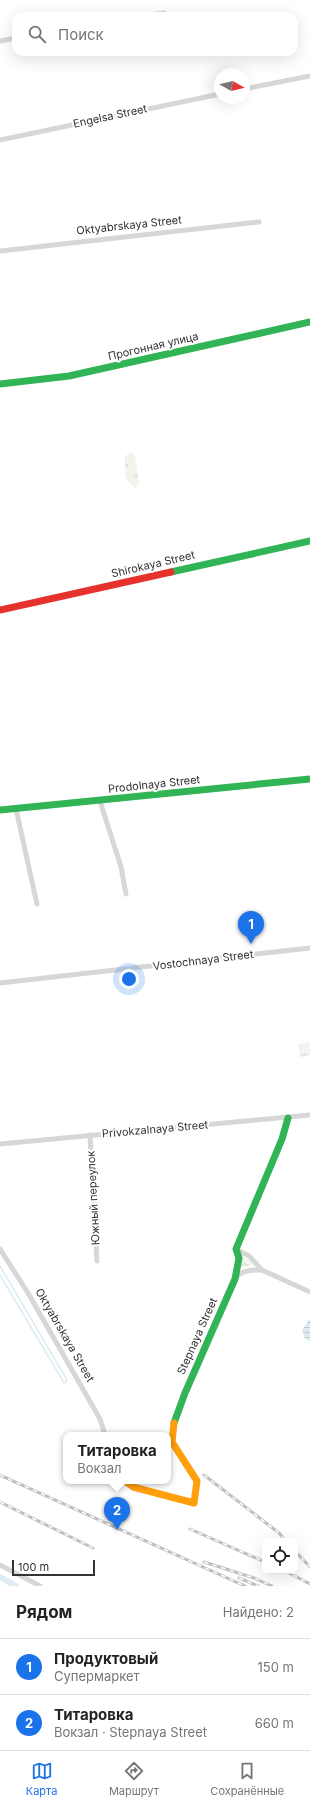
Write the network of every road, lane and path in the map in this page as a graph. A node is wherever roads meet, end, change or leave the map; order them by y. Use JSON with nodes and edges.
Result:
{"nodes":[{"id":1,"x":12,"y":39,"type":"edge"},
{"id":2,"x":0,"y":41,"type":"edge"},
{"id":3,"x":310,"y":76,"type":"edge"},
{"id":4,"x":250,"y":88,"type":"edge"},
{"id":5,"x":214,"y":95,"type":"edge"},
{"id":6,"x":0,"y":140,"type":"edge"},
{"id":7,"x":260,"y":222,"type":"dead end"},
{"id":8,"x":0,"y":251,"type":"edge"},
{"id":9,"x":310,"y":322,"type":"edge"},
{"id":10,"x":0,"y":384,"type":"edge"},
{"id":11,"x":310,"y":541,"type":"edge"},
{"id":12,"x":0,"y":610,"type":"edge"},
{"id":13,"x":310,"y":779,"type":"edge"},
{"id":14,"x":100,"y":801,"type":"junction"},
{"id":15,"x":16,"y":808,"type":"junction"},
{"id":16,"x":0,"y":810,"type":"edge"},
{"id":17,"x":126,"y":894,"type":"dead end"},
{"id":18,"x":37,"y":904,"type":"dead end"},
{"id":19,"x":310,"y":948,"type":"edge"},
{"id":20,"x":0,"y":983,"type":"edge"},
{"id":21,"x":310,"y":1115,"type":"edge"},
{"id":22,"x":288,"y":1118,"type":"junction"},
{"id":23,"x":90,"y":1135,"type":"junction"},
{"id":24,"x":0,"y":1144,"type":"edge"},
{"id":25,"x":0,"y":1249,"type":"edge"},
{"id":26,"x":236,"y":1249,"type":"junction"},
{"id":27,"x":97,"y":1261,"type":"dead end"},
{"id":28,"x":262,"y":1270,"type":"junction"},
{"id":29,"x":235,"y":1278,"type":"junction"},
{"id":30,"x":310,"y":1292,"type":"edge"},
{"id":31,"x":104,"y":1432,"type":"edge"},
{"id":32,"x":129,"y":1484,"type":"edge"},
{"id":33,"x":0,"y":1565,"type":"edge"},
{"id":34,"x":40,"y":1586,"type":"edge"}],
"edges":[{"from":1,"to":2,"type":"street"},
{"from":3,"to":4,"type":"street"},
{"from":5,"to":6,"type":"street","name":"Engelsa Street"},
{"from":7,"to":8,"type":"street","name":"Oktyabrskaya Street"},
{"from":9,"to":10,"type":"street","name":"Прогонная улица"},
{"from":11,"to":12,"type":"street","name":"Shirokaya Street"},
{"from":13,"to":14,"type":"street","name":"Prodolnaya Street"},
{"from":14,"to":15,"type":"street","name":"Prodolnaya Street"},
{"from":14,"to":17,"type":"street"},
{"from":15,"to":16,"type":"street","name":"Prodolnaya Street"},
{"from":15,"to":18,"type":"street"},
{"from":19,"to":20,"type":"street","name":"Vostochnaya Street"},
{"from":21,"to":22,"type":"street","name":"Privokzalnaya Street"},
{"from":22,"to":23,"type":"street","name":"Privokzalnaya Street"},
{"from":22,"to":26,"type":"street","name":"Stepnaya Street"},
{"from":23,"to":24,"type":"street","name":"Privokzalnaya Street"},
{"from":23,"to":27,"type":"street","name":"Южный переулок"},
{"from":25,"to":31,"type":"street","name":"Oktyabrskaya Street"},
{"from":26,"to":28,"type":"street"},
{"from":26,"to":29,"type":"street","name":"Stepnaya Street"},
{"from":28,"to":29,"type":"street"},
{"from":28,"to":30,"type":"street"},
{"from":29,"to":32,"type":"street","name":"Stepnaya Street"},
{"from":33,"to":34,"type":"street"}]}
